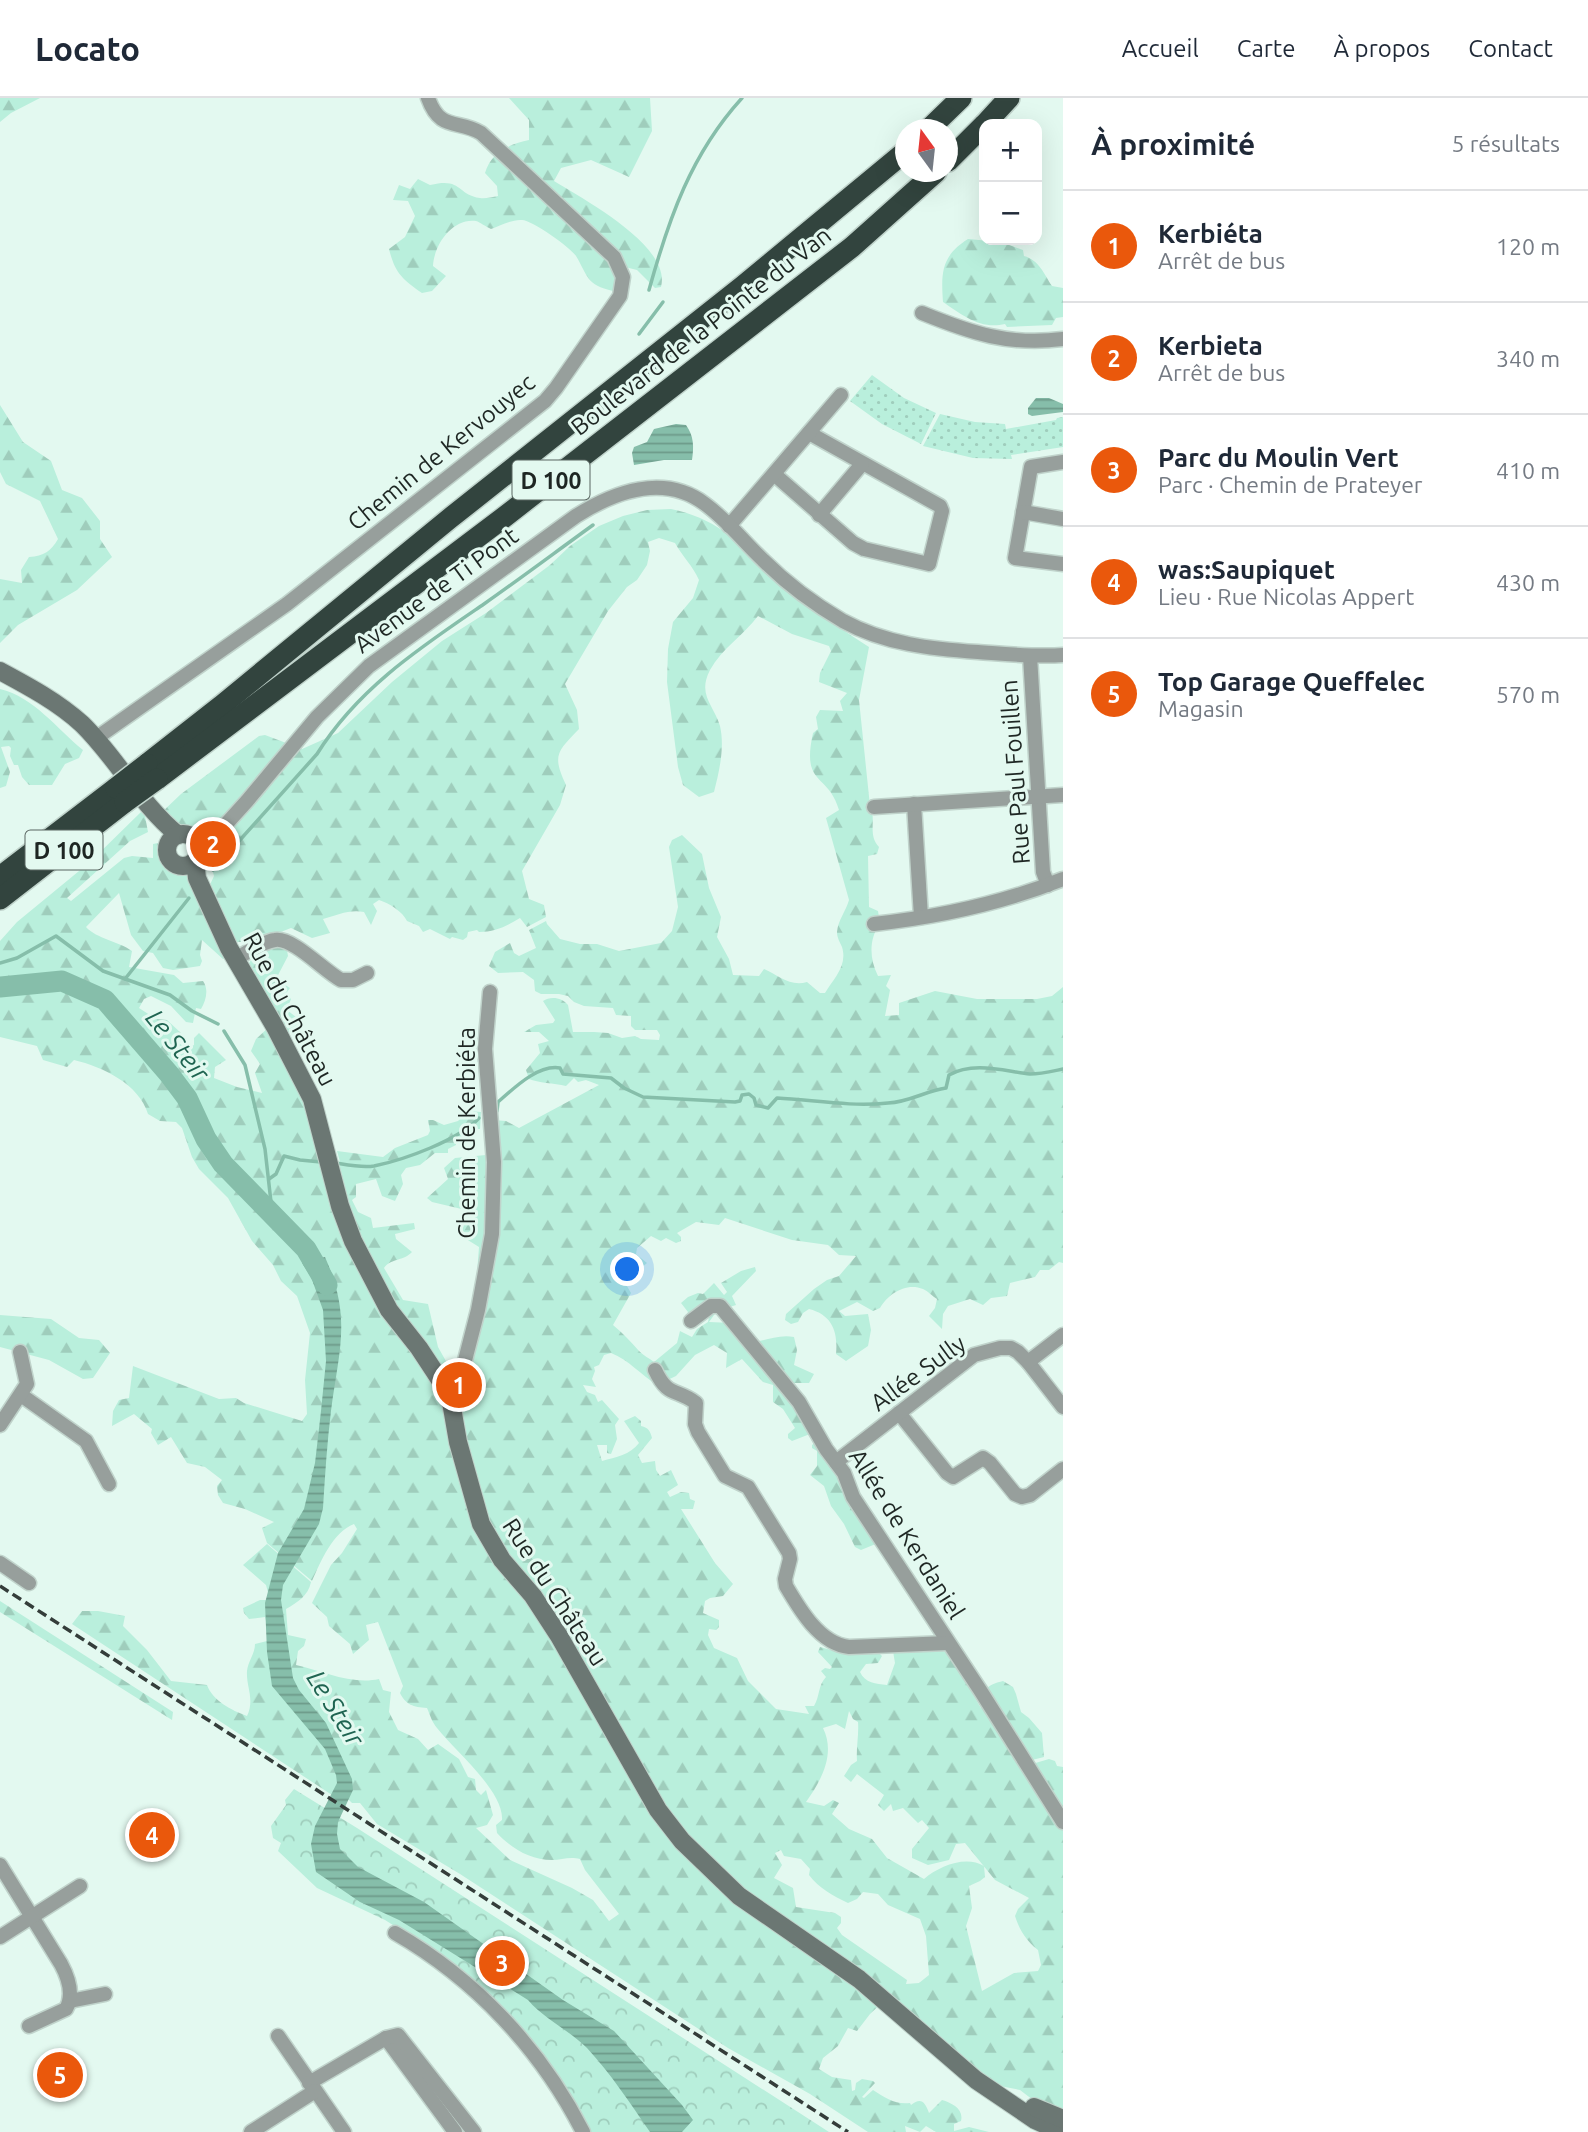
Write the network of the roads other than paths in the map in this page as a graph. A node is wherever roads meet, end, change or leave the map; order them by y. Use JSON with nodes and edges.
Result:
{"nodes":[{"id":1,"x":428,"y":98,"type":"edge"},
{"id":2,"x":961,"y":98,"type":"edge"},
{"id":3,"x":1010,"y":98,"type":"edge"},
{"id":4,"x":939,"y":119,"type":"edge"},
{"id":5,"x":989,"y":119,"type":"edge"},
{"id":6,"x":979,"y":129,"type":"edge"},
{"id":7,"x":958,"y":150,"type":"edge"},
{"id":8,"x":895,"y":159,"type":"edge"},
{"id":9,"x":925,"y":182,"type":"edge"},
{"id":10,"x":922,"y":313,"type":"dead end"},
{"id":11,"x":1063,"y":340,"type":"edge"},
{"id":12,"x":841,"y":395,"type":"dead end"},
{"id":13,"x":809,"y":433,"type":"junction"},
{"id":14,"x":1063,"y":462,"type":"edge"},
{"id":15,"x":862,"y":464,"type":"junction"},
{"id":16,"x":774,"y":474,"type":"junction"},
{"id":17,"x":1023,"y":512,"type":"junction"},
{"id":18,"x":819,"y":515,"type":"junction"},
{"id":19,"x":1063,"y":519,"type":"edge"},
{"id":20,"x":729,"y":526,"type":"junction"},
{"id":21,"x":1063,"y":564,"type":"edge"},
{"id":22,"x":1063,"y":654,"type":"edge"},
{"id":23,"x":1030,"y":656,"type":"junction"},
{"id":24,"x":0,"y":671,"type":"edge"},
{"id":25,"x":95,"y":739,"type":"junction"},
{"id":26,"x":152,"y":771,"type":"junction"},
{"id":27,"x":1063,"y":795,"type":"edge"},
{"id":28,"x":1039,"y":796,"type":"junction"},
{"id":29,"x":914,"y":804,"type":"junction"},
{"id":30,"x":874,"y":807,"type":"dead end"},
{"id":31,"x":187,"y":853,"type":"junction"},
{"id":32,"x":1063,"y":879,"type":"edge"},
{"id":33,"x":1048,"y":885,"type":"junction"},
{"id":34,"x":1,"y":891,"type":"edge"},
{"id":35,"x":921,"y":917,"type":"junction"},
{"id":36,"x":874,"y":924,"type":"dead end"},
{"id":37,"x":235,"y":959,"type":"junction"},
{"id":38,"x":367,"y":973,"type":"dead end"},
{"id":39,"x":490,"y":992,"type":"dead end"},
{"id":40,"x":691,"y":1321,"type":"dead end"},
{"id":41,"x":1063,"y":1335,"type":"edge"},
{"id":42,"x":20,"y":1352,"type":"dead end"},
{"id":43,"x":1028,"y":1362,"type":"junction"},
{"id":44,"x":655,"y":1370,"type":"dead end"},
{"id":45,"x":446,"y":1389,"type":"junction"},
{"id":46,"x":21,"y":1395,"type":"junction"},
{"id":47,"x":1063,"y":1407,"type":"edge"},
{"id":48,"x":899,"y":1413,"type":"junction"},
{"id":49,"x":0,"y":1425,"type":"edge"},
{"id":50,"x":836,"y":1462,"type":"junction"},
{"id":51,"x":1063,"y":1469,"type":"edge"},
{"id":52,"x":109,"y":1484,"type":"dead end"},
{"id":53,"x":0,"y":1563,"type":"edge"},
{"id":54,"x":29,"y":1583,"type":"dead end"},
{"id":55,"x":948,"y":1643,"type":"junction"},
{"id":56,"x":1063,"y":1822,"type":"edge"},
{"id":57,"x":0,"y":1865,"type":"edge"},
{"id":58,"x":80,"y":1886,"type":"dead end"},
{"id":59,"x":33,"y":1916,"type":"junction"},
{"id":60,"x":394,"y":1933,"type":"dead end"},
{"id":61,"x":0,"y":1937,"type":"edge"},
{"id":62,"x":105,"y":1994,"type":"dead end"},
{"id":63,"x":70,"y":2001,"type":"junction"},
{"id":64,"x":29,"y":2026,"type":"dead end"},
{"id":65,"x":278,"y":2036,"type":"dead end"},
{"id":66,"x":386,"y":2038,"type":"junction"},
{"id":67,"x":312,"y":2087,"type":"junction"},
{"id":68,"x":1060,"y":2120,"type":"edge"},
{"id":69,"x":251,"y":2132,"type":"edge"},
{"id":70,"x":344,"y":2132,"type":"edge"},
{"id":71,"x":455,"y":2132,"type":"edge"},
{"id":72,"x":474,"y":2132,"type":"edge"},
{"id":73,"x":583,"y":2132,"type":"edge"}],
"edges":[{"from":1,"to":25,"type":"street","name":"Chemin de Kervouyec"},
{"from":2,"to":4,"type":"highway"},
{"from":3,"to":5,"type":"highway"},
{"from":6,"to":7,"type":"highway"},
{"from":8,"to":26,"type":"highway","name":"Boulevard de la Pointe du Van","number":"D 100"},
{"from":9,"to":26,"type":"highway","name":"Boulevard de la Pointe du Van","number":"D 100"},
{"from":10,"to":11,"type":"street"},
{"from":12,"to":13,"type":"street"},
{"from":13,"to":15,"type":"street"},
{"from":13,"to":16,"type":"street"},
{"from":14,"to":17,"type":"street"},
{"from":15,"to":18,"type":"street"},
{"from":15,"to":18,"type":"street"},
{"from":16,"to":18,"type":"street"},
{"from":16,"to":20,"type":"street"},
{"from":17,"to":19,"type":"street"},
{"from":17,"to":21,"type":"street"},
{"from":20,"to":23,"type":"street","name":"Avenue de Ti Pont"},
{"from":20,"to":31,"type":"street","name":"Avenue de Ti Pont"},
{"from":22,"to":23,"type":"street","name":"Avenue de Ti Pont"},
{"from":23,"to":28,"type":"street","name":"Rue Paul Fouillen"},
{"from":24,"to":25,"type":"street","name":"Rue du Château"},
{"from":25,"to":31,"type":"street","name":"Rue du Château"},
{"from":26,"to":34,"type":"highway","number":"D 100","bridge":true},
{"from":27,"to":28,"type":"street"},
{"from":28,"to":29,"type":"street"},
{"from":28,"to":33,"type":"street","name":"Rue Paul Fouillen"},
{"from":29,"to":30,"type":"street"},
{"from":29,"to":35,"type":"street"},
{"from":31,"to":37,"type":"street","name":"Rue du Château"},
{"from":32,"to":33,"type":"street"},
{"from":33,"to":35,"type":"street"},
{"from":35,"to":36,"type":"street"},
{"from":37,"to":38,"type":"street"},
{"from":37,"to":45,"type":"street","name":"Rue du Château"},
{"from":39,"to":45,"type":"street","name":"Chemin de Kerbiéta"},
{"from":40,"to":50,"type":"street","name":"Allée de Kerdaniel"},
{"from":41,"to":43,"type":"street"},
{"from":42,"to":46,"type":"street"},
{"from":43,"to":47,"type":"street"},
{"from":43,"to":48,"type":"street","name":"Allée Sully"},
{"from":44,"to":55,"type":"street"},
{"from":45,"to":68,"type":"street","name":"Rue du Château"},
{"from":46,"to":49,"type":"street"},
{"from":46,"to":52,"type":"street"},
{"from":48,"to":50,"type":"street","name":"Allée Sully"},
{"from":48,"to":51,"type":"street"},
{"from":50,"to":55,"type":"street","name":"Allée de Kerdaniel"},
{"from":53,"to":54,"type":"street"},
{"from":55,"to":56,"type":"street","name":"Allée de Kerdaniel"},
{"from":57,"to":59,"type":"street"},
{"from":58,"to":59,"type":"street"},
{"from":59,"to":61,"type":"street"},
{"from":59,"to":63,"type":"street"},
{"from":60,"to":73,"type":"street"},
{"from":62,"to":63,"type":"street"},
{"from":63,"to":64,"type":"street"},
{"from":65,"to":67,"type":"street"},
{"from":66,"to":67,"type":"street"},
{"from":66,"to":71,"type":"street"},
{"from":66,"to":72,"type":"street"},
{"from":67,"to":69,"type":"street"},
{"from":67,"to":70,"type":"street"}]}
